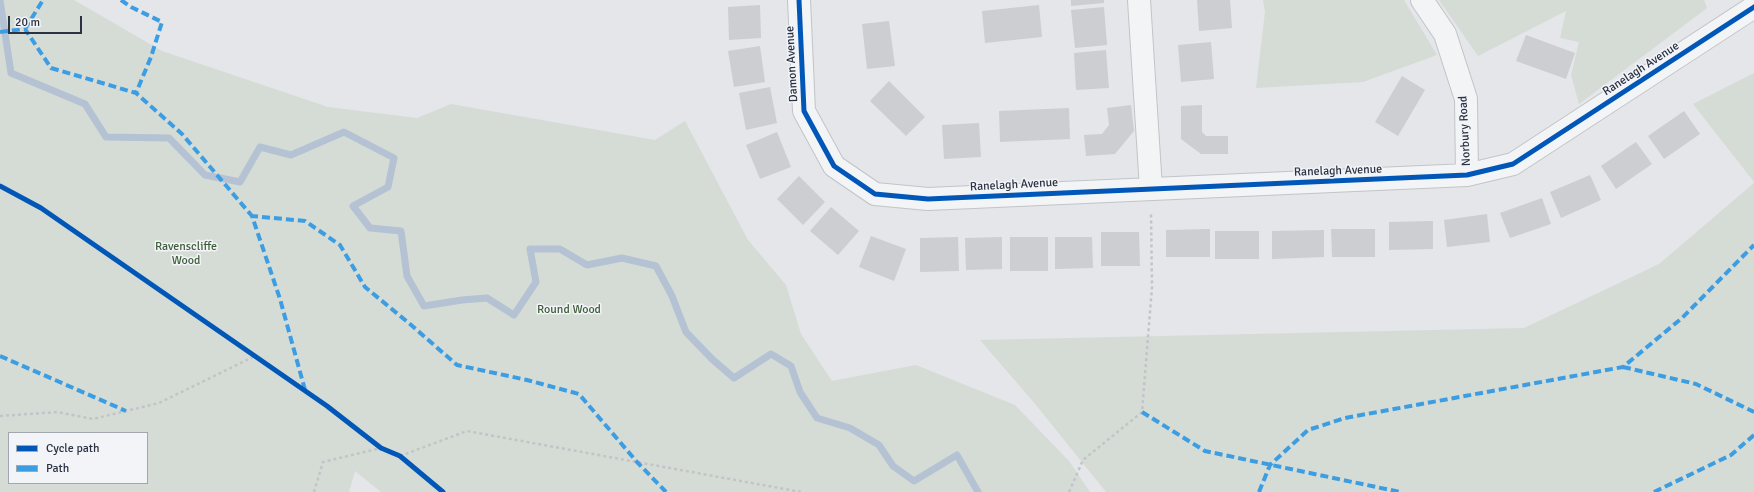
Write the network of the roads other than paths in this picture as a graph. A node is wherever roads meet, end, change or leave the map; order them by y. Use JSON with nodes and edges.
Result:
{"nodes":[{"id":1,"x":799,"y":0,"type":"edge"},
{"id":2,"x":1139,"y":0,"type":"edge"},
{"id":3,"x":1422,"y":0,"type":"edge"},
{"id":4,"x":1754,"y":7,"type":"edge"},
{"id":5,"x":1467,"y":175,"type":"junction"},
{"id":6,"x":1151,"y":189,"type":"junction"},
{"id":7,"x":875,"y":194,"type":"joint"}],
"edges":[{"from":1,"to":7,"type":"street","name":"Damon Avenue"},
{"from":2,"to":6,"type":"street"},
{"from":3,"to":5,"type":"street","name":"Norbury Road"},
{"from":4,"to":5,"type":"street","name":"Ranelagh Avenue"},
{"from":5,"to":6,"type":"street","name":"Ranelagh Avenue"},
{"from":6,"to":7,"type":"street","name":"Ranelagh Avenue"}]}
